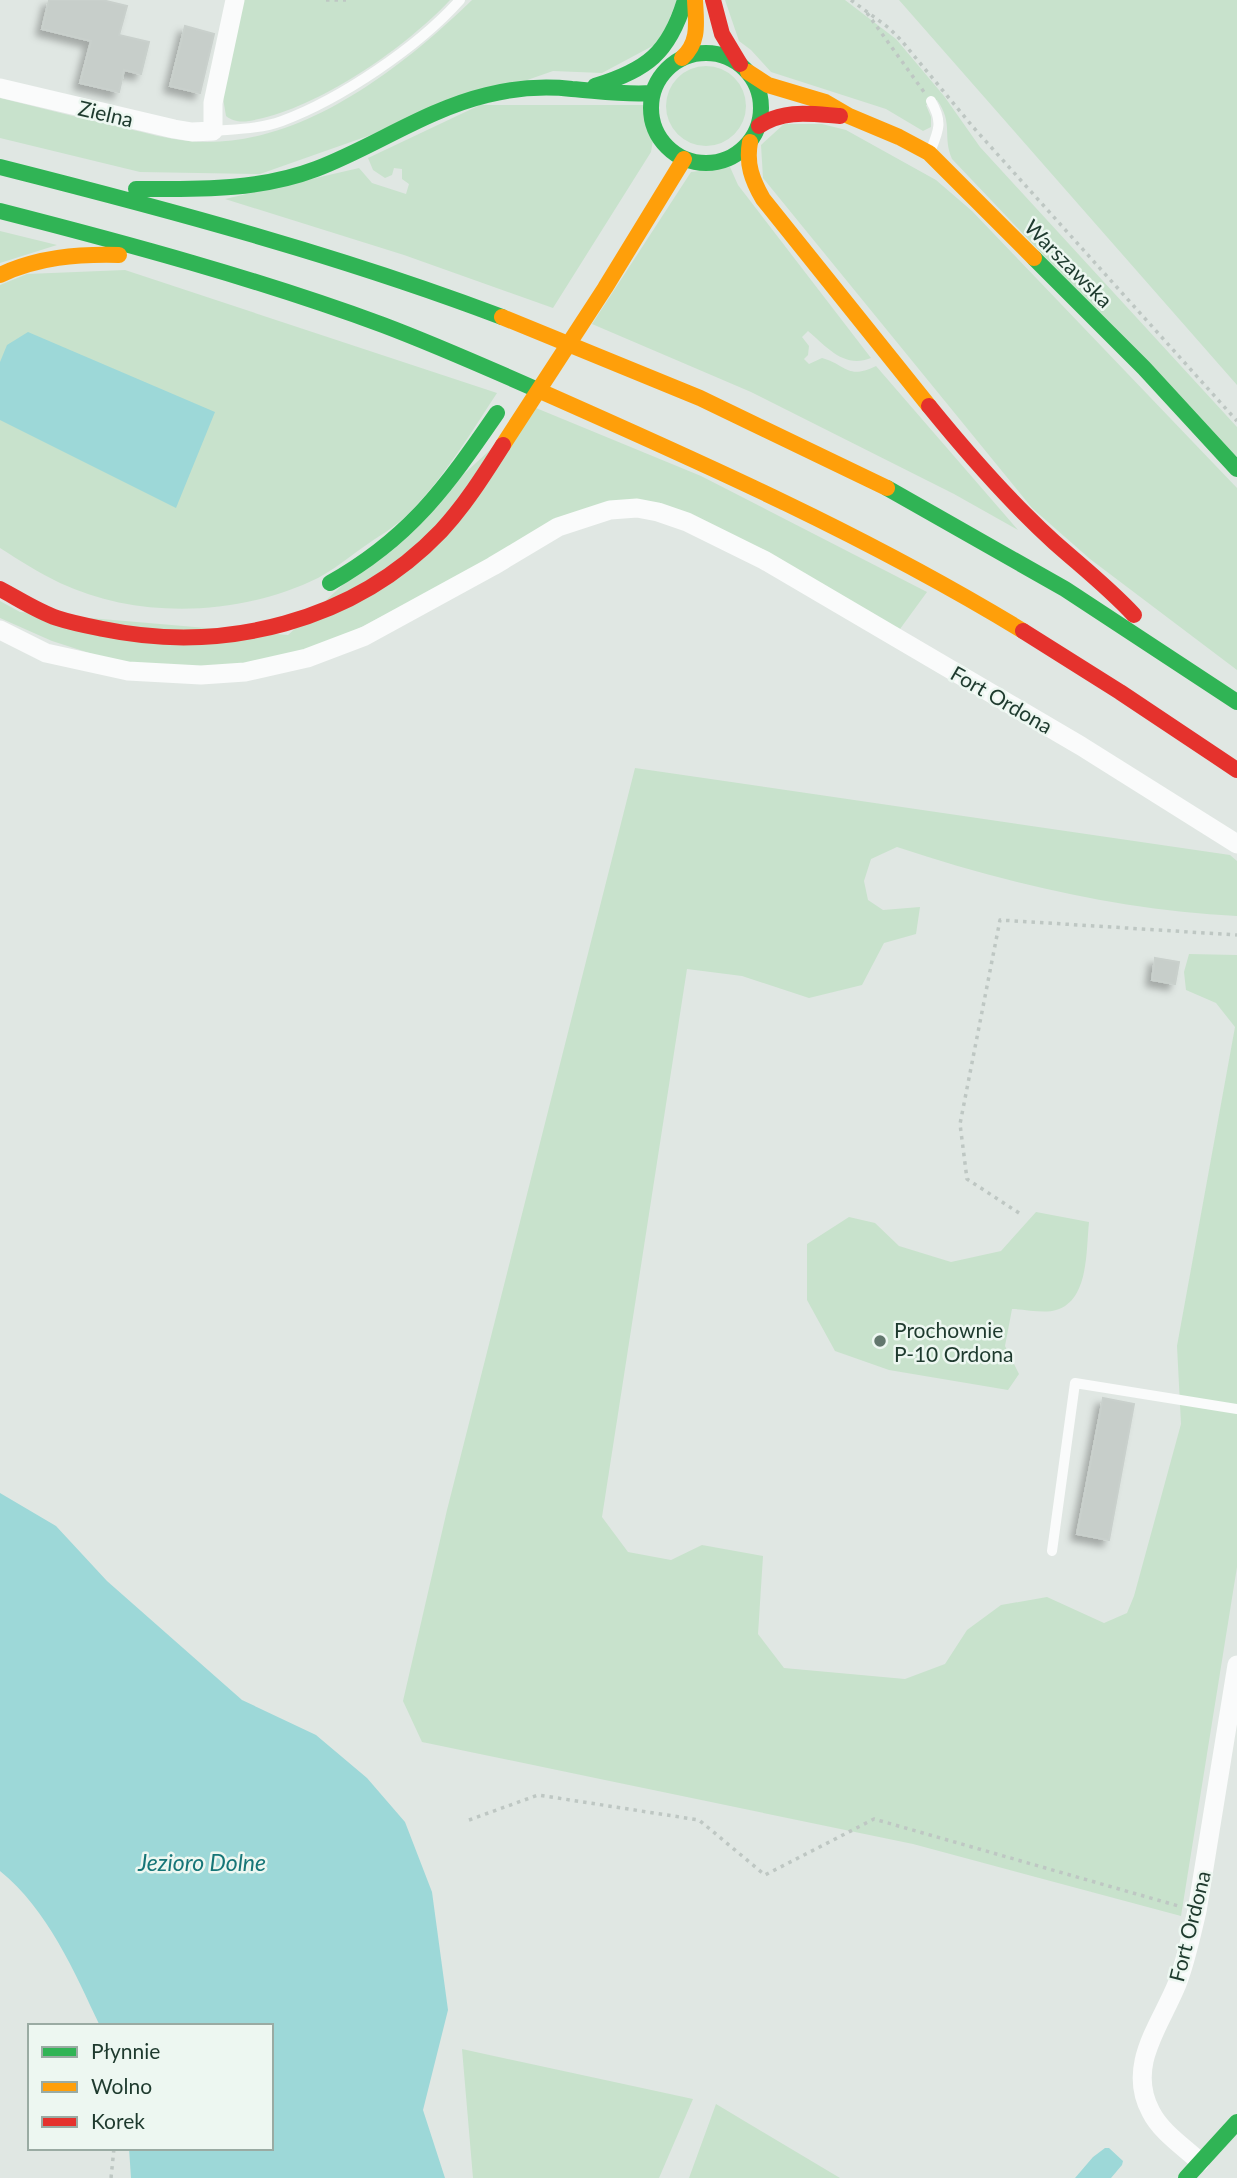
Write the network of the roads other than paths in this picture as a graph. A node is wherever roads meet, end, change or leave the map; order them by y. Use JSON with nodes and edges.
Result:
{"nodes":[{"id":1,"x":235,"y":0,"type":"edge"},
{"id":2,"x":460,"y":0,"type":"edge"},
{"id":3,"x":685,"y":0,"type":"edge"},
{"id":4,"x":695,"y":0,"type":"edge"},
{"id":5,"x":713,"y":0,"type":"edge"},
{"id":6,"x":682,"y":58,"type":"junction"},
{"id":7,"x":744,"y":68,"type":"junction"},
{"id":8,"x":0,"y":88,"type":"edge"},
{"id":9,"x":582,"y":89,"type":"junction"},
{"id":10,"x":652,"y":93,"type":"junction"},
{"id":11,"x":931,"y":101,"type":"road end"},
{"id":12,"x":849,"y":116,"type":"junction"},
{"id":13,"x":759,"y":126,"type":"junction"},
{"id":14,"x":213,"y":131,"type":"junction"},
{"id":15,"x":750,"y":142,"type":"junction"},
{"id":16,"x":929,"y":153,"type":"junction"},
{"id":17,"x":684,"y":159,"type":"junction"},
{"id":18,"x":0,"y":167,"type":"edge"},
{"id":19,"x":87,"y":188,"type":"junction"},
{"id":20,"x":0,"y":211,"type":"edge"},
{"id":21,"x":172,"y":257,"type":"junction"},
{"id":22,"x":0,"y":275,"type":"edge"},
{"id":23,"x":557,"y":321,"type":"dead end"},
{"id":24,"x":1237,"y":470,"type":"edge"},
{"id":25,"x":0,"y":590,"type":"edge"},
{"id":26,"x":317,"y":590,"type":"dead end"},
{"id":27,"x":0,"y":630,"type":"edge"},
{"id":28,"x":1178,"y":660,"type":"junction"},
{"id":29,"x":1237,"y":702,"type":"edge"},
{"id":30,"x":1237,"y":770,"type":"edge"},
{"id":31,"x":1237,"y":844,"type":"edge"},
{"id":32,"x":1237,"y":1409,"type":"edge"},
{"id":33,"x":1052,"y":1552,"type":"dead end"},
{"id":34,"x":1237,"y":1665,"type":"edge"},
{"id":35,"x":1237,"y":2122,"type":"edge"},
{"id":36,"x":1200,"y":2162,"type":"junction"},
{"id":37,"x":1186,"y":2178,"type":"edge"}],
"edges":[{"from":1,"to":14,"type":"street"},
{"from":2,"to":14,"type":"lane"},
{"from":3,"to":9,"type":"main road"},
{"from":4,"to":6,"type":"main road"},
{"from":5,"to":7,"type":"main road","name":"Warszawska"},
{"from":6,"to":7,"type":"main road"},
{"from":6,"to":10,"type":"main road"},
{"from":7,"to":12,"type":"main road","name":"Warszawska"},
{"from":7,"to":13,"type":"main road"},
{"from":8,"to":14,"type":"street","name":"Zielna"},
{"from":9,"to":10,"type":"main road"},
{"from":9,"to":19,"type":"main road"},
{"from":10,"to":17,"type":"main road"},
{"from":11,"to":16,"type":"lane"},
{"from":12,"to":13,"type":"main road","name":"Warszawska"},
{"from":12,"to":16,"type":"main road","name":"Warszawska"},
{"from":13,"to":15,"type":"main road"},
{"from":15,"to":17,"type":"main road"},
{"from":15,"to":28,"type":"main road"},
{"from":16,"to":24,"type":"main road","name":"Warszawska"},
{"from":17,"to":25,"type":"main road"},
{"from":18,"to":19,"type":"main road"},
{"from":19,"to":28,"type":"main road"},
{"from":20,"to":21,"type":"main road"},
{"from":21,"to":22,"type":"main road"},
{"from":21,"to":30,"type":"main road"},
{"from":23,"to":26,"type":"main road"},
{"from":27,"to":31,"type":"street","name":"Fort Ordona"},
{"from":28,"to":29,"type":"main road"},
{"from":32,"to":33,"type":"lane"},
{"from":34,"to":36,"type":"street","name":"Fort Ordona"},
{"from":35,"to":36,"type":"main road"},
{"from":36,"to":37,"type":"main road"}]}
